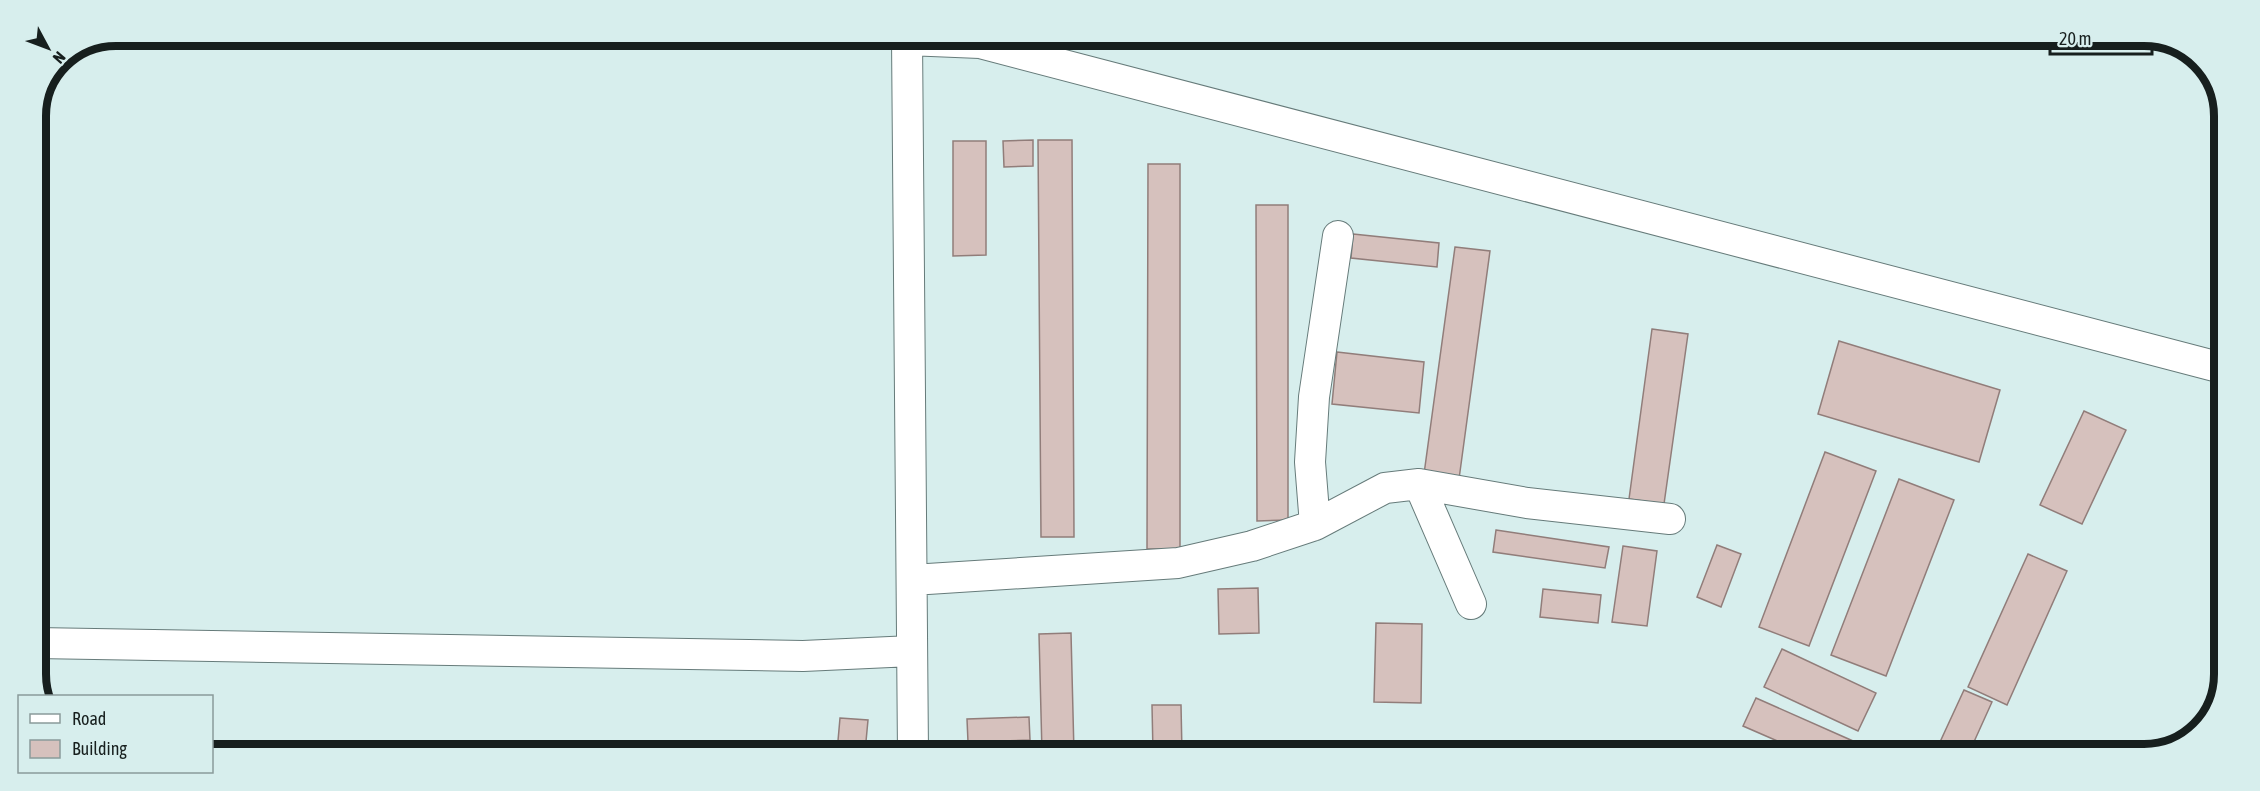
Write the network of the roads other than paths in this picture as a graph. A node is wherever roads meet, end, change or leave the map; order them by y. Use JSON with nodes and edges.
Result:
{"nodes":[{"id":1,"x":907,"y":46,"type":"edge"},
{"id":2,"x":991,"y":46,"type":"edge"},
{"id":3,"x":1338,"y":236,"type":"dead end"},
{"id":4,"x":2213,"y":366,"type":"edge"},
{"id":5,"x":1419,"y":484,"type":"junction"},
{"id":6,"x":1670,"y":519,"type":"dead end"},
{"id":7,"x":1315,"y":525,"type":"junction"},
{"id":8,"x":912,"y":580,"type":"junction"},
{"id":9,"x":1471,"y":604,"type":"dead end"},
{"id":10,"x":47,"y":643,"type":"edge"},
{"id":11,"x":912,"y":651,"type":"junction"},
{"id":12,"x":913,"y":744,"type":"edge"}],
"edges":[{"from":1,"to":8,"type":"street"},
{"from":2,"to":4,"type":"street"},
{"from":3,"to":7,"type":"street"},
{"from":5,"to":6,"type":"street"},
{"from":5,"to":7,"type":"street"},
{"from":5,"to":9,"type":"street"},
{"from":7,"to":8,"type":"street"},
{"from":8,"to":11,"type":"street"},
{"from":10,"to":11,"type":"street"},
{"from":11,"to":12,"type":"street"}]}
